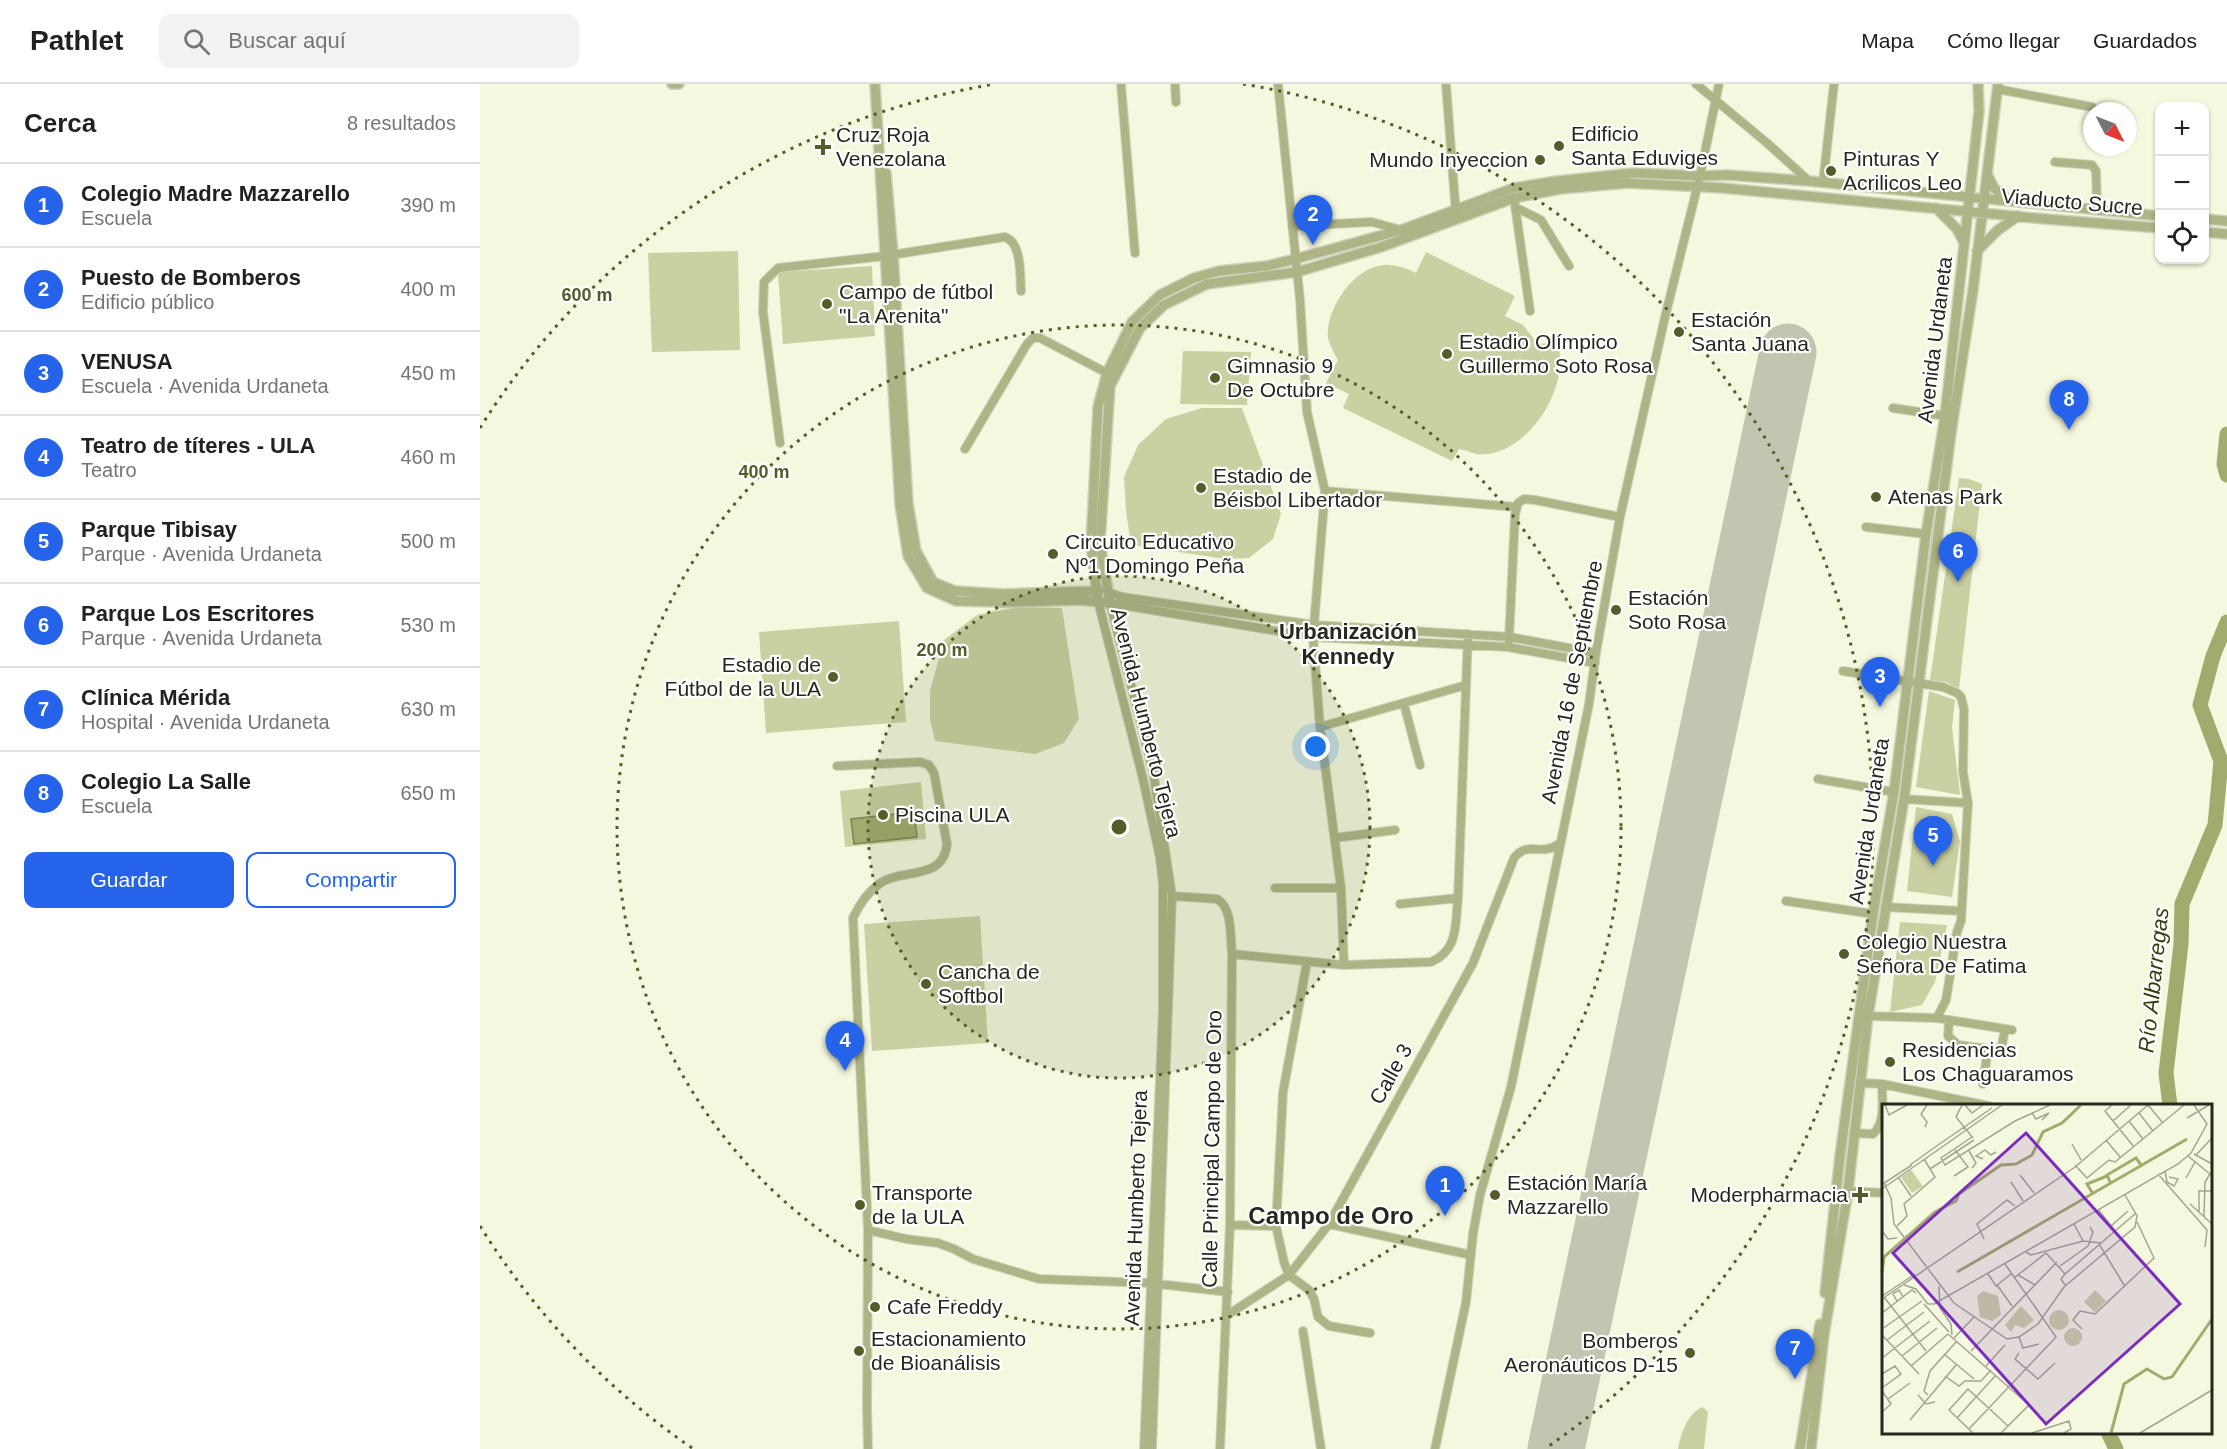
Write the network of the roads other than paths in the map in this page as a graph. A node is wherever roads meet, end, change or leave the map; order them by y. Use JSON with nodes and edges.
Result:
{"nodes":[{"id":1,"x":672,"y":84,"type":"edge"},
{"id":2,"x":679,"y":84,"type":"edge"},
{"id":3,"x":875,"y":84,"type":"edge"},
{"id":4,"x":881,"y":84,"type":"edge"},
{"id":5,"x":1121,"y":84,"type":"edge"},
{"id":6,"x":1175,"y":84,"type":"edge"},
{"id":7,"x":1278,"y":84,"type":"edge"},
{"id":8,"x":1446,"y":84,"type":"edge"},
{"id":9,"x":1696,"y":84,"type":"edge"},
{"id":10,"x":1719,"y":84,"type":"edge"},
{"id":11,"x":1834,"y":84,"type":"edge"},
{"id":12,"x":1978,"y":84,"type":"edge"},
{"id":13,"x":1998,"y":87,"type":"edge"},
{"id":14,"x":1714,"y":101,"type":"junction"},
{"id":15,"x":1176,"y":102,"type":"dead end"},
{"id":16,"x":2083,"y":105,"type":"edge"},
{"id":17,"x":2055,"y":162,"type":"dead end"},
{"id":18,"x":1972,"y":168,"type":"junction"},
{"id":19,"x":1987,"y":173,"type":"junction"},
{"id":20,"x":1700,"y":176,"type":"junction"},
{"id":21,"x":1809,"y":181,"type":"junction"},
{"id":22,"x":1823,"y":183,"type":"junction"},
{"id":23,"x":1697,"y":188,"type":"junction"},
{"id":24,"x":1957,"y":197,"type":"junction"},
{"id":25,"x":1969,"y":198,"type":"junction"},
{"id":26,"x":1983,"y":199,"type":"junction"},
{"id":27,"x":2013,"y":201,"type":"junction"},
{"id":28,"x":1515,"y":203,"type":"junction"},
{"id":29,"x":1455,"y":208,"type":"junction"},
{"id":30,"x":1936,"y":208,"type":"junction"},
{"id":31,"x":2097,"y":208,"type":"junction"},
{"id":32,"x":1968,"y":211,"type":"junction"},
{"id":33,"x":1982,"y":212,"type":"junction"},
{"id":34,"x":2018,"y":216,"type":"junction"},
{"id":35,"x":2155,"y":216,"type":"edge"},
{"id":36,"x":1457,"y":219,"type":"junction"},
{"id":37,"x":2209,"y":219,"type":"edge"},
{"id":38,"x":2227,"y":221,"type":"edge"},
{"id":39,"x":1292,"y":226,"type":"junction"},
{"id":40,"x":2155,"y":228,"type":"edge"},
{"id":41,"x":1401,"y":230,"type":"junction"},
{"id":42,"x":2209,"y":232,"type":"edge"},
{"id":43,"x":2227,"y":234,"type":"edge"},
{"id":44,"x":1964,"y":243,"type":"junction"},
{"id":45,"x":1977,"y":251,"type":"junction"},
{"id":46,"x":1135,"y":253,"type":"dead end"},
{"id":47,"x":889,"y":254,"type":"junction"},
{"id":48,"x":1295,"y":260,"type":"junction"},
{"id":49,"x":1569,"y":266,"type":"dead end"},
{"id":50,"x":1297,"y":272,"type":"junction"},
{"id":51,"x":1022,"y":291,"type":"dead end"},
{"id":52,"x":1530,"y":311,"type":"dead end"},
{"id":53,"x":1107,"y":373,"type":"junction"},
{"id":54,"x":1893,"y":408,"type":"dead end"},
{"id":55,"x":1945,"y":416,"type":"junction"},
{"id":56,"x":780,"y":442,"type":"dead end"},
{"id":57,"x":965,"y":449,"type":"dead end"},
{"id":58,"x":1325,"y":491,"type":"junction"},
{"id":59,"x":1516,"y":507,"type":"junction"},
{"id":60,"x":1620,"y":517,"type":"junction"},
{"id":61,"x":1866,"y":527,"type":"dead end"},
{"id":62,"x":1926,"y":534,"type":"junction"},
{"id":63,"x":1096,"y":591,"type":"junction"},
{"id":64,"x":1108,"y":592,"type":"junction"},
{"id":65,"x":1098,"y":602,"type":"junction"},
{"id":66,"x":1110,"y":603,"type":"junction"},
{"id":67,"x":1315,"y":625,"type":"junction"},
{"id":68,"x":1468,"y":634,"type":"junction"},
{"id":69,"x":1313,"y":637,"type":"junction"},
{"id":70,"x":1510,"y":637,"type":"junction"},
{"id":71,"x":1468,"y":644,"type":"junction"},
{"id":72,"x":1508,"y":647,"type":"junction"},
{"id":73,"x":1596,"y":653,"type":"junction"},
{"id":74,"x":1595,"y":663,"type":"junction"},
{"id":75,"x":1843,"y":671,"type":"dead end"},
{"id":76,"x":1913,"y":684,"type":"junction"},
{"id":77,"x":1467,"y":685,"type":"junction"},
{"id":78,"x":1404,"y":704,"type":"junction"},
{"id":79,"x":1320,"y":727,"type":"junction"},
{"id":80,"x":1420,"y":765,"type":"dead end"},
{"id":81,"x":837,"y":766,"type":"dead end"},
{"id":82,"x":1818,"y":779,"type":"dead end"},
{"id":83,"x":1894,"y":792,"type":"junction"},
{"id":84,"x":1904,"y":799,"type":"junction"},
{"id":85,"x":1968,"y":803,"type":"junction"},
{"id":86,"x":1395,"y":830,"type":"dead end"},
{"id":87,"x":1335,"y":838,"type":"junction"},
{"id":88,"x":1559,"y":844,"type":"junction"},
{"id":89,"x":1275,"y":888,"type":"dead end"},
{"id":90,"x":1341,"y":888,"type":"junction"},
{"id":91,"x":1173,"y":896,"type":"junction"},
{"id":92,"x":1458,"y":898,"type":"junction"},
{"id":93,"x":1786,"y":901,"type":"dead end"},
{"id":94,"x":1400,"y":904,"type":"dead end"},
{"id":95,"x":1885,"y":907,"type":"junction"},
{"id":96,"x":1961,"y":911,"type":"junction"},
{"id":97,"x":1872,"y":914,"type":"junction"},
{"id":98,"x":1232,"y":954,"type":"junction"},
{"id":99,"x":1307,"y":962,"type":"junction"},
{"id":100,"x":1344,"y":965,"type":"junction"},
{"id":101,"x":1868,"y":1016,"type":"junction"},
{"id":102,"x":1937,"y":1018,"type":"junction"},
{"id":103,"x":1949,"y":1021,"type":"junction"},
{"id":104,"x":1988,"y":1049,"type":"junction"},
{"id":105,"x":1860,"y":1083,"type":"junction"},
{"id":106,"x":1882,"y":1084,"type":"junction"},
{"id":107,"x":1983,"y":1084,"type":"dead end"},
{"id":108,"x":1979,"y":1104,"type":"edge"},
{"id":109,"x":1854,"y":1133,"type":"junction"},
{"id":110,"x":1848,"y":1191,"type":"junction"},
{"id":111,"x":1882,"y":1193,"type":"edge"},
{"id":112,"x":1329,"y":1224,"type":"junction"},
{"id":113,"x":1230,"y":1225,"type":"junction"},
{"id":114,"x":1276,"y":1226,"type":"junction"},
{"id":115,"x":868,"y":1230,"type":"junction"},
{"id":116,"x":1471,"y":1256,"type":"junction"},
{"id":117,"x":1289,"y":1275,"type":"junction"},
{"id":118,"x":1155,"y":1284,"type":"junction"},
{"id":119,"x":1228,"y":1293,"type":"junction"},
{"id":120,"x":1226,"y":1316,"type":"junction"},
{"id":121,"x":1303,"y":1331,"type":"dead end"},
{"id":122,"x":1370,"y":1333,"type":"dead end"},
{"id":123,"x":868,"y":1449,"type":"edge"},
{"id":124,"x":1144,"y":1449,"type":"edge"},
{"id":125,"x":1152,"y":1449,"type":"edge"},
{"id":126,"x":1220,"y":1449,"type":"edge"},
{"id":127,"x":1320,"y":1449,"type":"edge"},
{"id":128,"x":1435,"y":1449,"type":"edge"},
{"id":129,"x":1800,"y":1449,"type":"edge"},
{"id":130,"x":1811,"y":1449,"type":"edge"}],
"edges":[{"from":1,"to":2,"type":"street"},
{"from":3,"to":47,"type":"street"},
{"from":4,"to":47,"type":"street"},
{"from":5,"to":46,"type":"street"},
{"from":6,"to":15,"type":"street"},
{"from":7,"to":39,"type":"street"},
{"from":8,"to":29,"type":"street"},
{"from":9,"to":14,"type":"street"},
{"from":10,"to":14,"type":"street","name":"Avenida 16 de Septiembre"},
{"from":11,"to":22,"type":"street"},
{"from":12,"to":18,"type":"street","name":"Avenida Urdaneta"},
{"from":13,"to":16,"type":"street"},
{"from":13,"to":19,"type":"street","name":"Avenida Urdaneta"},
{"from":14,"to":20,"type":"street","name":"Avenida 16 de Septiembre"},
{"from":14,"to":21,"type":"street"},
{"from":17,"to":31,"type":"street"},
{"from":18,"to":24,"type":"street"},
{"from":18,"to":25,"type":"street","name":"Avenida Urdaneta"},
{"from":19,"to":26,"type":"street","name":"Avenida Urdaneta"},
{"from":19,"to":27,"type":"street"},
{"from":20,"to":21,"type":"street"},
{"from":20,"to":23,"type":"street","name":"Avenida 16 de Septiembre"},
{"from":20,"to":29,"type":"street","name":"Avenida Humberto Tejera"},
{"from":21,"to":22,"type":"street"},
{"from":22,"to":24,"type":"street"},
{"from":23,"to":28,"type":"street","name":"Avenida Humberto Tejera"},
{"from":23,"to":30,"type":"street"},
{"from":23,"to":60,"type":"street","name":"Avenida 16 de Septiembre"},
{"from":24,"to":25,"type":"street"},
{"from":25,"to":26,"type":"street","name":"Viaducto Sucre"},
{"from":25,"to":32,"type":"street","name":"Avenida Urdaneta"},
{"from":26,"to":27,"type":"street","name":"Viaducto Sucre"},
{"from":26,"to":33,"type":"street","name":"Avenida Urdaneta"},
{"from":27,"to":31,"type":"street","name":"Viaducto Sucre"},
{"from":28,"to":36,"type":"street","name":"Avenida Humberto Tejera"},
{"from":28,"to":49,"type":"street"},
{"from":28,"to":52,"type":"street"},
{"from":29,"to":36,"type":"street"},
{"from":29,"to":41,"type":"street","name":"Avenida Humberto Tejera"},
{"from":30,"to":32,"type":"street"},
{"from":30,"to":44,"type":"street"},
{"from":31,"to":35,"type":"street","name":"Viaducto Sucre"},
{"from":32,"to":33,"type":"street","name":"Viaducto Sucre"},
{"from":32,"to":44,"type":"street","name":"Avenida Urdaneta"},
{"from":33,"to":34,"type":"street","name":"Viaducto Sucre"},
{"from":33,"to":45,"type":"street","name":"Avenida Urdaneta"},
{"from":34,"to":40,"type":"street","name":"Viaducto Sucre"},
{"from":34,"to":45,"type":"street"},
{"from":36,"to":50,"type":"street","name":"Avenida Humberto Tejera"},
{"from":37,"to":38,"type":"street"},
{"from":39,"to":41,"type":"street"},
{"from":39,"to":48,"type":"street"},
{"from":41,"to":48,"type":"street","name":"Avenida Humberto Tejera"},
{"from":42,"to":43,"type":"street"},
{"from":44,"to":55,"type":"street","name":"Avenida Urdaneta"},
{"from":45,"to":76,"type":"street","name":"Avenida Urdaneta"},
{"from":47,"to":51,"type":"street"},
{"from":47,"to":56,"type":"street"},
{"from":47,"to":63,"type":"street"},
{"from":47,"to":65,"type":"street"},
{"from":48,"to":50,"type":"street"},
{"from":48,"to":53,"type":"street","name":"Avenida Humberto Tejera"},
{"from":50,"to":58,"type":"street"},
{"from":50,"to":64,"type":"street","name":"Avenida Humberto Tejera"},
{"from":53,"to":57,"type":"street"},
{"from":53,"to":63,"type":"street","name":"Avenida Humberto Tejera"},
{"from":54,"to":55,"type":"street"},
{"from":55,"to":62,"type":"street","name":"Avenida Urdaneta"},
{"from":58,"to":59,"type":"street"},
{"from":58,"to":67,"type":"street"},
{"from":59,"to":60,"type":"street"},
{"from":59,"to":70,"type":"street"},
{"from":60,"to":73,"type":"street","name":"Avenida 16 de Septiembre"},
{"from":61,"to":62,"type":"street"},
{"from":62,"to":76,"type":"street","name":"Avenida Urdaneta"},
{"from":63,"to":64,"type":"street"},
{"from":63,"to":65,"type":"street","name":"Avenida Humberto Tejera"},
{"from":64,"to":66,"type":"street","name":"Avenida Humberto Tejera"},
{"from":64,"to":67,"type":"street"},
{"from":65,"to":66,"type":"street"},
{"from":65,"to":118,"type":"street","name":"Avenida Humberto Tejera"},
{"from":66,"to":69,"type":"street"},
{"from":66,"to":91,"type":"street","name":"Avenida Humberto Tejera"},
{"from":67,"to":68,"type":"street"},
{"from":67,"to":69,"type":"street"},
{"from":68,"to":70,"type":"street"},
{"from":68,"to":71,"type":"street"},
{"from":69,"to":71,"type":"street"},
{"from":69,"to":79,"type":"street"},
{"from":70,"to":72,"type":"street"},
{"from":70,"to":73,"type":"street"},
{"from":71,"to":72,"type":"street"},
{"from":71,"to":77,"type":"street"},
{"from":72,"to":74,"type":"street"},
{"from":73,"to":74,"type":"street","name":"Avenida 16 de Septiembre"},
{"from":74,"to":88,"type":"street","name":"Avenida 16 de Septiembre"},
{"from":75,"to":76,"type":"street"},
{"from":76,"to":83,"type":"street","name":"Avenida Urdaneta"},
{"from":76,"to":84,"type":"street","name":"Avenida Urdaneta"},
{"from":76,"to":85,"type":"street"},
{"from":77,"to":78,"type":"street"},
{"from":77,"to":92,"type":"street"},
{"from":78,"to":79,"type":"street"},
{"from":78,"to":80,"type":"street"},
{"from":79,"to":87,"type":"street"},
{"from":81,"to":115,"type":"street"},
{"from":82,"to":83,"type":"street"},
{"from":83,"to":97,"type":"street","name":"Avenida Urdaneta"},
{"from":84,"to":85,"type":"street"},
{"from":84,"to":95,"type":"street","name":"Avenida Urdaneta"},
{"from":85,"to":96,"type":"street"},
{"from":86,"to":87,"type":"street"},
{"from":87,"to":90,"type":"street"},
{"from":88,"to":112,"type":"street","name":"Calle 3"},
{"from":88,"to":116,"type":"street","name":"Avenida 16 de Septiembre"},
{"from":89,"to":90,"type":"street"},
{"from":90,"to":100,"type":"street"},
{"from":91,"to":98,"type":"street","name":"Calle Principal Campo de Oro"},
{"from":91,"to":118,"type":"street","name":"Avenida Humberto Tejera"},
{"from":92,"to":94,"type":"street"},
{"from":92,"to":100,"type":"street"},
{"from":93,"to":97,"type":"street"},
{"from":95,"to":96,"type":"street"},
{"from":95,"to":101,"type":"street","name":"Avenida Urdaneta"},
{"from":96,"to":102,"type":"street"},
{"from":97,"to":129,"type":"street","name":"Avenida Urdaneta"},
{"from":98,"to":99,"type":"street"},
{"from":98,"to":113,"type":"street","name":"Calle Principal Campo de Oro"},
{"from":99,"to":100,"type":"street"},
{"from":99,"to":114,"type":"street"},
{"from":101,"to":102,"type":"street"},
{"from":101,"to":105,"type":"street","name":"Avenida Urdaneta"},
{"from":102,"to":103,"type":"street"},
{"from":103,"to":104,"type":"street"},
{"from":103,"to":104,"type":"street"},
{"from":104,"to":107,"type":"street"},
{"from":105,"to":106,"type":"street"},
{"from":105,"to":109,"type":"street","name":"Avenida Urdaneta"},
{"from":106,"to":108,"type":"street"},
{"from":106,"to":109,"type":"street"},
{"from":109,"to":110,"type":"street","name":"Avenida Urdaneta"},
{"from":110,"to":111,"type":"street"},
{"from":110,"to":130,"type":"street","name":"Avenida Urdaneta"},
{"from":112,"to":116,"type":"street"},
{"from":112,"to":117,"type":"street","name":"Calle 3"},
{"from":113,"to":114,"type":"street"},
{"from":113,"to":119,"type":"street","name":"Calle Principal Campo de Oro"},
{"from":114,"to":117,"type":"street"},
{"from":115,"to":118,"type":"street"},
{"from":115,"to":123,"type":"street"},
{"from":116,"to":128,"type":"street","name":"Avenida 16 de Septiembre"},
{"from":117,"to":120,"type":"street","name":"Calle 3"},
{"from":117,"to":122,"type":"street"},
{"from":118,"to":119,"type":"street"},
{"from":118,"to":124,"type":"street","name":"Avenida Humberto Tejera"},
{"from":118,"to":125,"type":"street","name":"Avenida Humberto Tejera"},
{"from":119,"to":120,"type":"street","name":"Calle Principal Campo de Oro"},
{"from":120,"to":126,"type":"street","name":"Calle Principal Campo de Oro"},
{"from":121,"to":127,"type":"street"}]}
